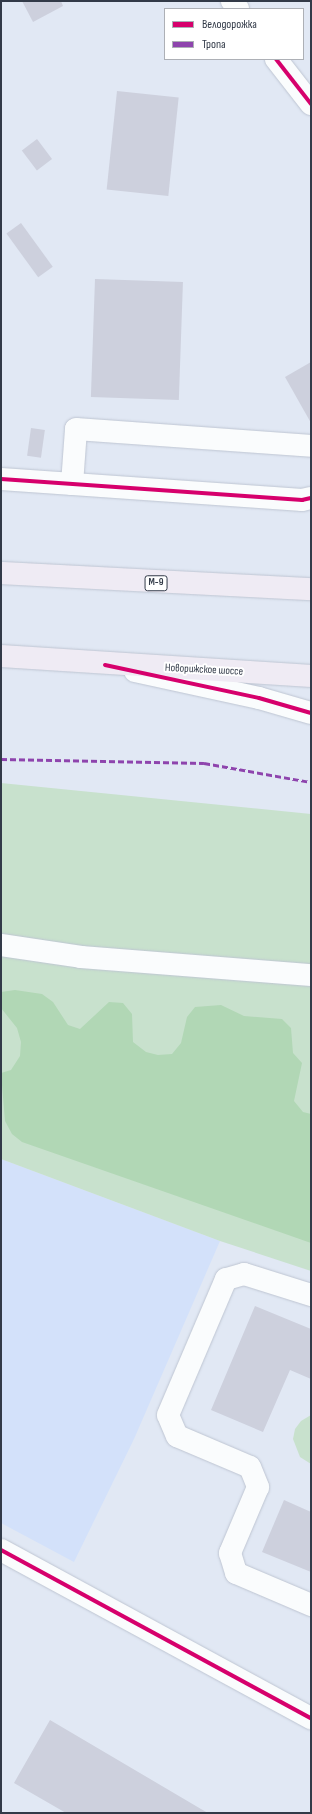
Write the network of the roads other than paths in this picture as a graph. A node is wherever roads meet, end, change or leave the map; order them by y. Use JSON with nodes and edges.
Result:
{"nodes":[{"id":1,"x":277,"y":60,"type":"edge"},
{"id":2,"x":311,"y":104,"type":"edge"},
{"id":3,"x":311,"y":446,"type":"edge"},
{"id":4,"x":1,"y":480,"type":"edge"},
{"id":5,"x":72,"y":484,"type":"junction"},
{"id":6,"x":311,"y":498,"type":"edge"},
{"id":7,"x":1,"y":573,"type":"edge"},
{"id":8,"x":311,"y":589,"type":"edge"},
{"id":9,"x":1,"y":656,"type":"edge"},
{"id":10,"x":105,"y":665,"type":"junction"},
{"id":11,"x":311,"y":676,"type":"edge"},
{"id":12,"x":311,"y":713,"type":"edge"},
{"id":13,"x":1,"y":945,"type":"edge"},
{"id":14,"x":311,"y":975,"type":"edge"},
{"id":15,"x":311,"y":1295,"type":"edge"},
{"id":16,"x":1,"y":1550,"type":"edge"},
{"id":17,"x":311,"y":1605,"type":"edge"},
{"id":18,"x":311,"y":1718,"type":"edge"}],
"edges":[{"from":1,"to":2,"type":"street"},
{"from":3,"to":5,"type":"street"},
{"from":4,"to":5,"type":"street"},
{"from":5,"to":6,"type":"street"},
{"from":7,"to":8,"type":"highway","number":"М-9"},
{"from":9,"to":10,"type":"highway","name":"Новорижское шоссе"},
{"from":10,"to":11,"type":"highway","name":"Новорижское шоссе"},
{"from":10,"to":12,"type":"street"},
{"from":13,"to":14,"type":"street"},
{"from":15,"to":17,"type":"street"},
{"from":16,"to":18,"type":"street"}]}
